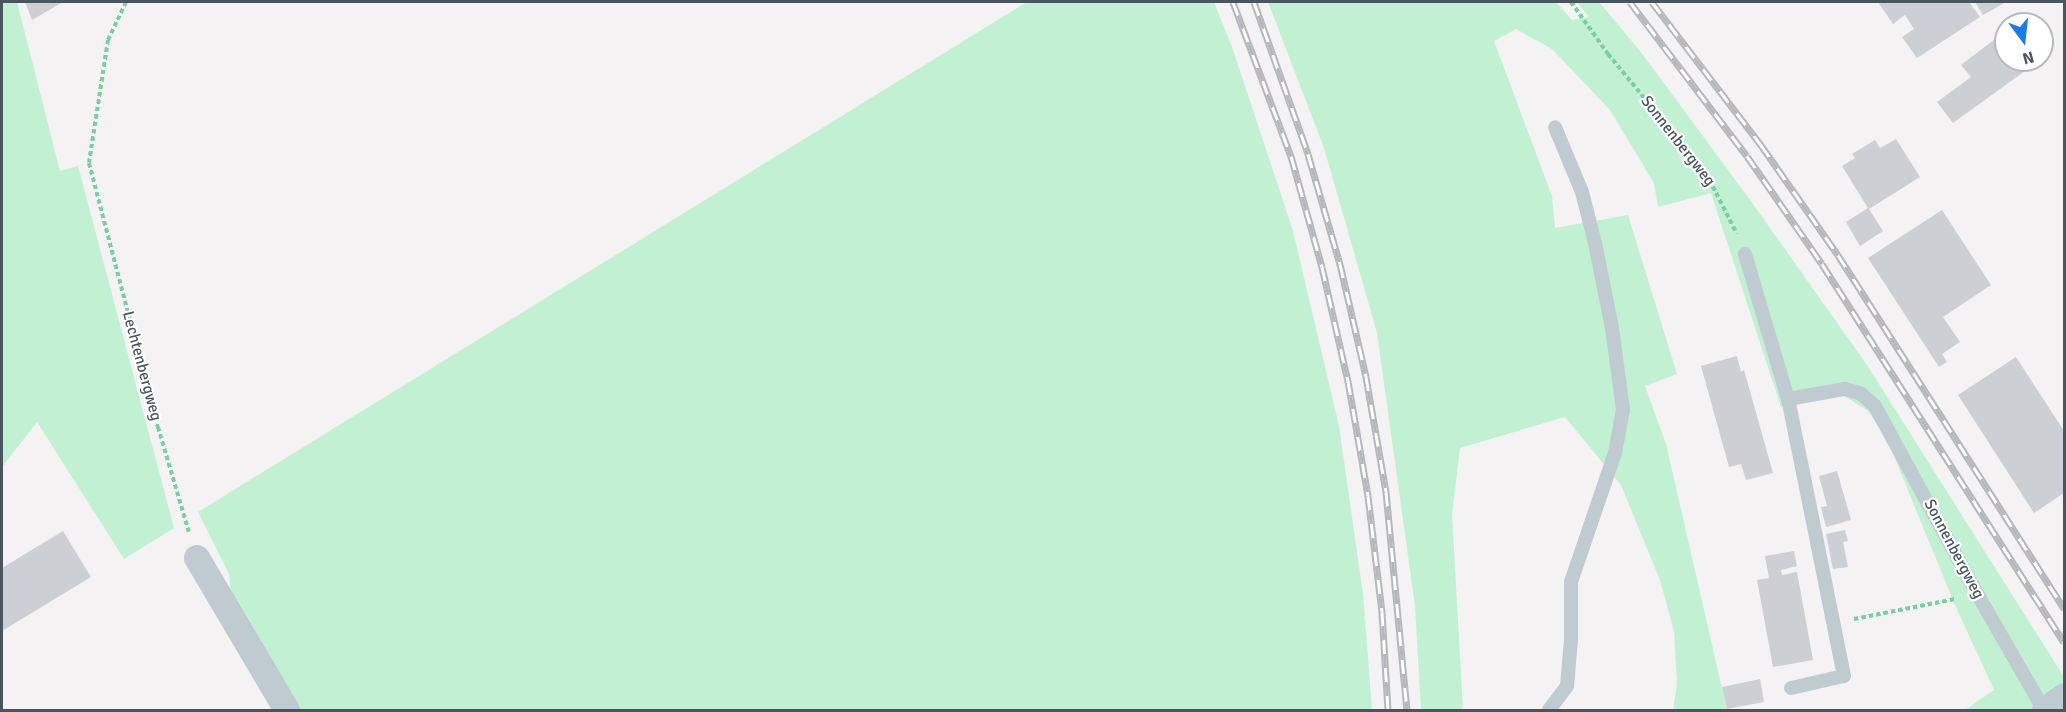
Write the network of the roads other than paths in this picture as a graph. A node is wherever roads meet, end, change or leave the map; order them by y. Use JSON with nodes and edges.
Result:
{"nodes":[{"id":1,"x":1555,"y":127,"type":"dead end"},
{"id":2,"x":1745,"y":254,"type":"road end"},
{"id":3,"x":1788,"y":399,"type":"junction"},
{"id":4,"x":197,"y":558,"type":"road end"},
{"id":5,"x":1791,"y":688,"type":"dead end"},
{"id":6,"x":2064,"y":696,"type":"edge"},
{"id":7,"x":286,"y":711,"type":"edge"},
{"id":8,"x":1549,"y":711,"type":"edge"},
{"id":9,"x":2044,"y":711,"type":"edge"}],
"edges":[{"from":1,"to":8,"type":"lane"},
{"from":2,"to":3,"type":"lane"},
{"from":3,"to":5,"type":"lane"},
{"from":3,"to":9,"type":"lane","name":"Sonnenbergweg"},
{"from":4,"to":7,"type":"street"},
{"from":6,"to":9,"type":"street","name":"Sonnenbergweg"}]}
